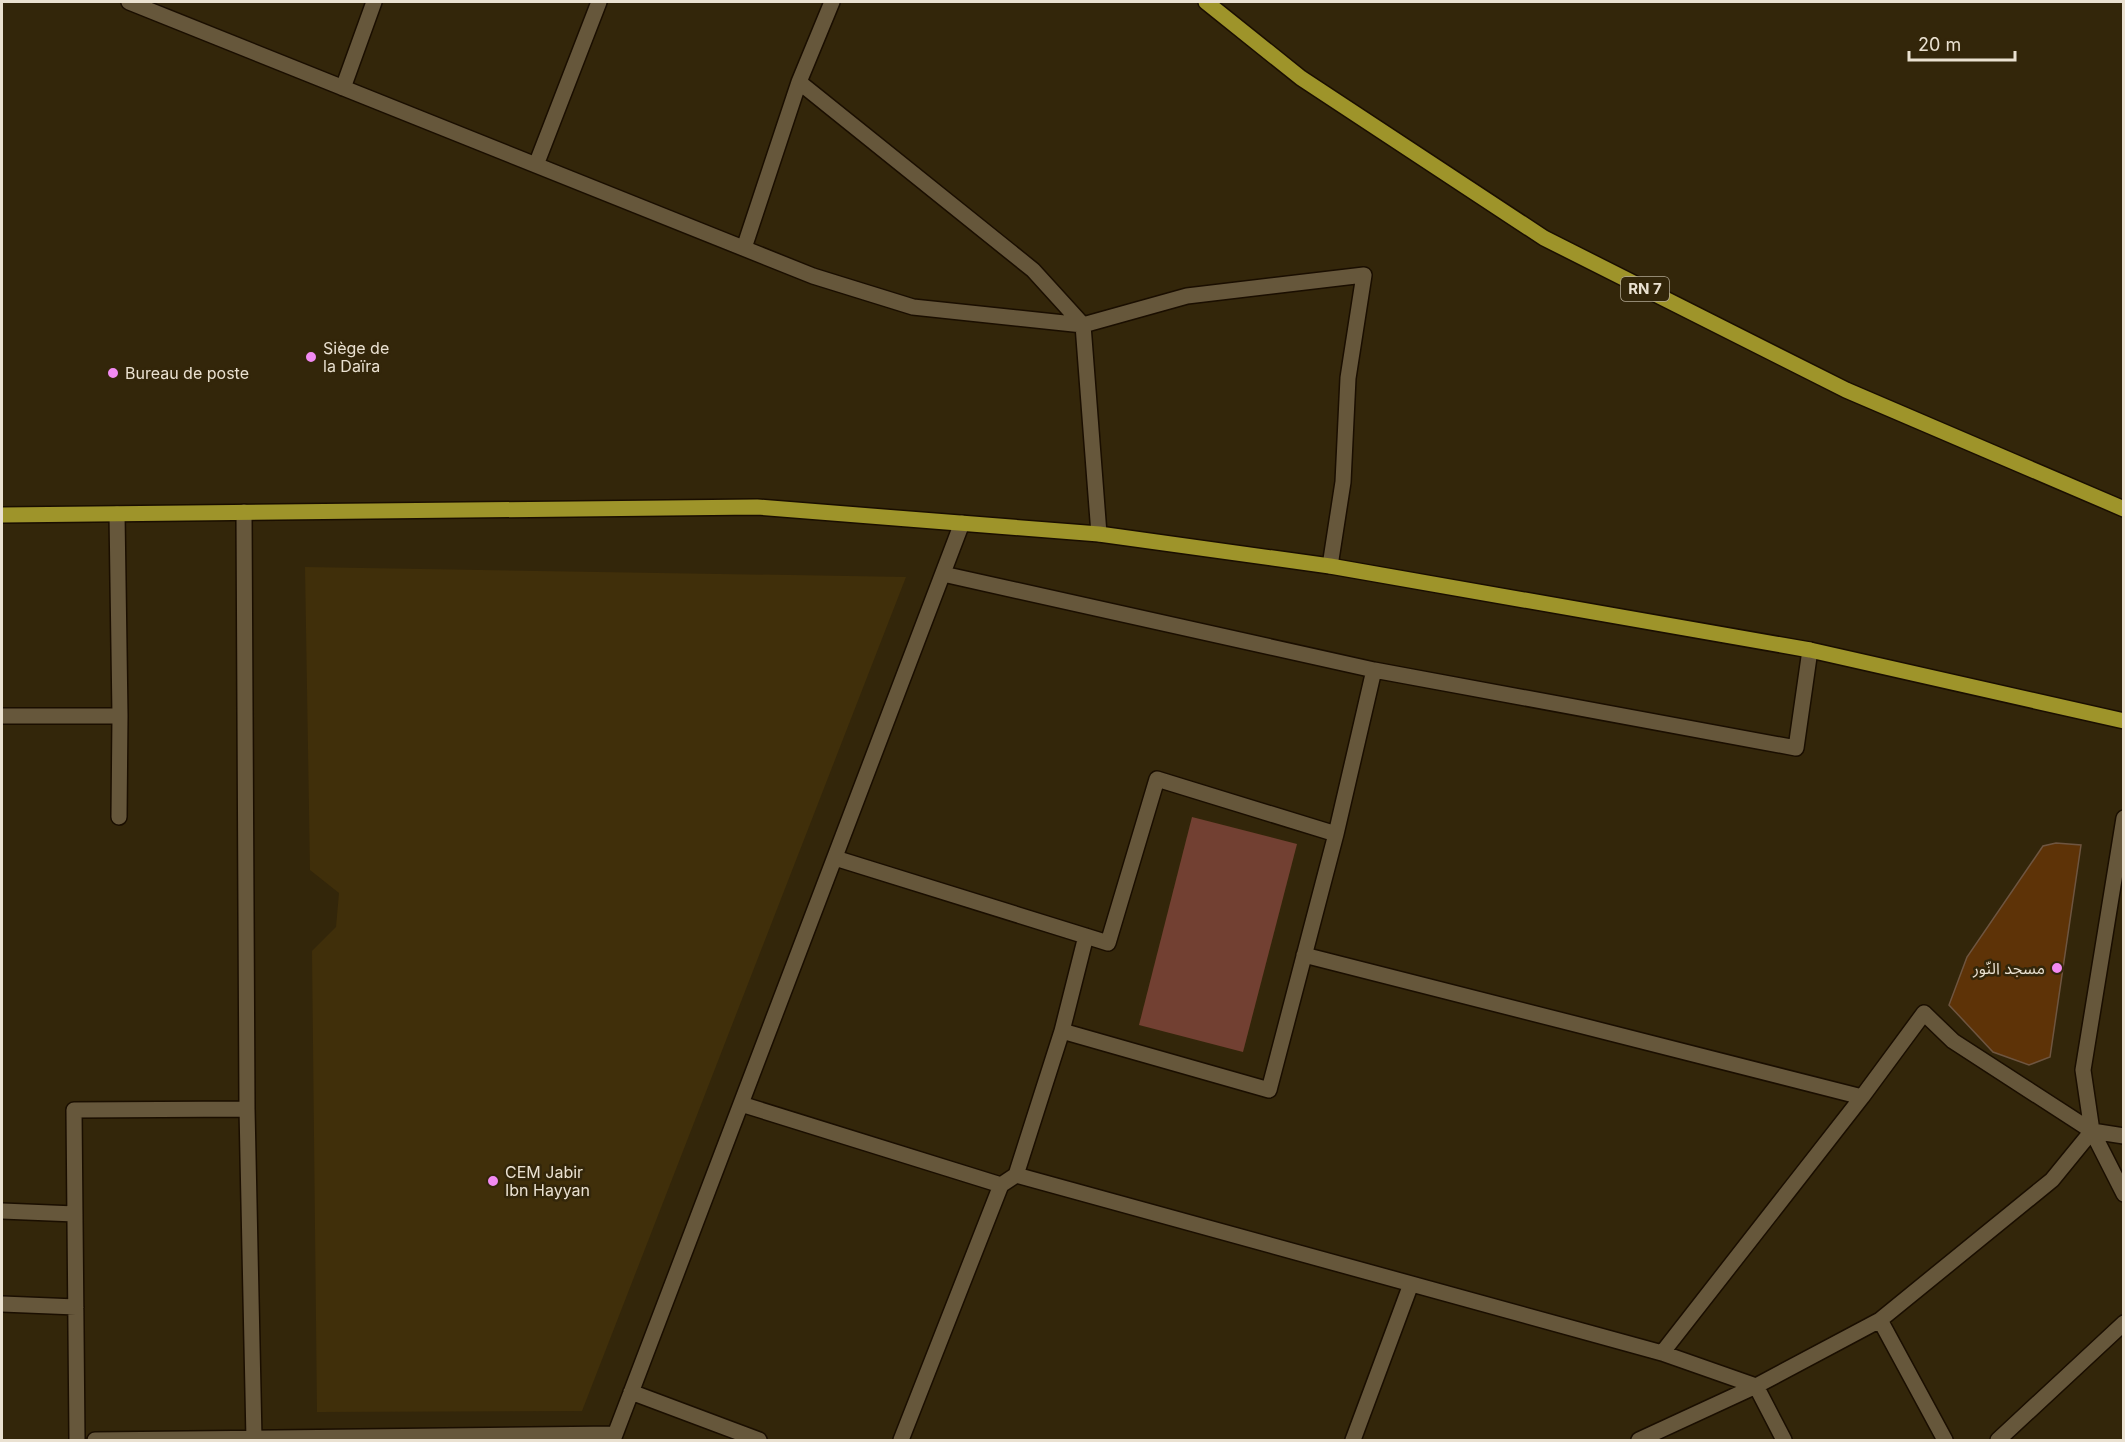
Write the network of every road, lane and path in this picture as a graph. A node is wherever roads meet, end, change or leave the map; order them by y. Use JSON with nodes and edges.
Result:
{"nodes":[{"id":1,"x":129,"y":2,"type":"edge"},
{"id":2,"x":374,"y":2,"type":"edge"},
{"id":3,"x":599,"y":2,"type":"edge"},
{"id":4,"x":832,"y":2,"type":"edge"},
{"id":5,"x":1206,"y":2,"type":"edge"},
{"id":6,"x":149,"y":5,"type":"edge"},
{"id":7,"x":799,"y":82,"type":"junction"},
{"id":8,"x":343,"y":88,"type":"junction"},
{"id":9,"x":536,"y":165,"type":"junction"},
{"id":10,"x":744,"y":248,"type":"junction"},
{"id":11,"x":1083,"y":325,"type":"junction"},
{"id":12,"x":2123,"y":509,"type":"edge"},
{"id":13,"x":244,"y":512,"type":"junction"},
{"id":14,"x":117,"y":514,"type":"junction"},
{"id":15,"x":2,"y":515,"type":"edge"},
{"id":16,"x":962,"y":523,"type":"junction"},
{"id":17,"x":1100,"y":534,"type":"junction"},
{"id":18,"x":1330,"y":566,"type":"junction"},
{"id":19,"x":943,"y":574,"type":"junction"},
{"id":20,"x":1810,"y":650,"type":"junction"},
{"id":21,"x":1374,"y":670,"type":"junction"},
{"id":22,"x":2,"y":716,"type":"edge"},
{"id":23,"x":120,"y":716,"type":"junction"},
{"id":24,"x":2124,"y":721,"type":"edge"},
{"id":25,"x":119,"y":817,"type":"dead end"},
{"id":26,"x":2124,"y":818,"type":"edge"},
{"id":27,"x":1336,"y":834,"type":"junction"},
{"id":28,"x":835,"y":858,"type":"junction"},
{"id":29,"x":1086,"y":936,"type":"junction"},
{"id":30,"x":1304,"y":956,"type":"junction"},
{"id":31,"x":1062,"y":1031,"type":"junction"},
{"id":32,"x":1862,"y":1097,"type":"junction"},
{"id":33,"x":741,"y":1104,"type":"junction"},
{"id":34,"x":247,"y":1109,"type":"junction"},
{"id":35,"x":2092,"y":1131,"type":"junction"},
{"id":36,"x":2124,"y":1136,"type":"edge"},
{"id":37,"x":1016,"y":1175,"type":"junction"},
{"id":38,"x":1001,"y":1185,"type":"junction"},
{"id":39,"x":2124,"y":1194,"type":"edge"},
{"id":40,"x":2,"y":1211,"type":"edge"},
{"id":41,"x":75,"y":1214,"type":"junction"},
{"id":42,"x":1411,"y":1284,"type":"junction"},
{"id":43,"x":2,"y":1304,"type":"edge"},
{"id":44,"x":76,"y":1307,"type":"junction"},
{"id":45,"x":1880,"y":1320,"type":"junction"},
{"id":46,"x":2124,"y":1323,"type":"edge"},
{"id":47,"x":1662,"y":1353,"type":"junction"},
{"id":48,"x":1756,"y":1386,"type":"junction"},
{"id":49,"x":631,"y":1392,"type":"junction"},
{"id":50,"x":614,"y":1437,"type":"edge"},
{"id":51,"x":254,"y":1439,"type":"junction"},
{"id":52,"x":282,"y":1439,"type":"edge"},
{"id":53,"x":77,"y":1440,"type":"edge"},
{"id":54,"x":95,"y":1440,"type":"edge"},
{"id":55,"x":759,"y":1440,"type":"edge"},
{"id":56,"x":901,"y":1440,"type":"edge"},
{"id":57,"x":1353,"y":1440,"type":"edge"},
{"id":58,"x":1639,"y":1440,"type":"edge"},
{"id":59,"x":1784,"y":1440,"type":"edge"},
{"id":60,"x":1945,"y":1440,"type":"edge"},
{"id":61,"x":1998,"y":1440,"type":"edge"}],
"edges":[{"from":1,"to":6,"type":"street"},
{"from":2,"to":8,"type":"street"},
{"from":3,"to":9,"type":"street"},
{"from":4,"to":7,"type":"street"},
{"from":5,"to":12,"type":"main road","number":"RN 7"},
{"from":6,"to":8,"type":"street"},
{"from":7,"to":10,"type":"street"},
{"from":7,"to":11,"type":"street"},
{"from":8,"to":9,"type":"street"},
{"from":9,"to":10,"type":"street"},
{"from":10,"to":11,"type":"street"},
{"from":11,"to":17,"type":"street"},
{"from":11,"to":18,"type":"street"},
{"from":13,"to":14,"type":"main road"},
{"from":13,"to":16,"type":"main road"},
{"from":13,"to":34,"type":"street"},
{"from":14,"to":15,"type":"main road"},
{"from":14,"to":23,"type":"street"},
{"from":16,"to":17,"type":"main road"},
{"from":16,"to":19,"type":"street"},
{"from":17,"to":18,"type":"main road"},
{"from":18,"to":20,"type":"main road"},
{"from":19,"to":21,"type":"street"},
{"from":19,"to":28,"type":"street"},
{"from":20,"to":21,"type":"street"},
{"from":20,"to":24,"type":"main road"},
{"from":21,"to":27,"type":"street"},
{"from":22,"to":23,"type":"street"},
{"from":23,"to":25,"type":"street"},
{"from":26,"to":35,"type":"street"},
{"from":27,"to":29,"type":"street"},
{"from":27,"to":30,"type":"street"},
{"from":28,"to":29,"type":"street"},
{"from":28,"to":33,"type":"street"},
{"from":29,"to":31,"type":"street"},
{"from":30,"to":31,"type":"street"},
{"from":30,"to":32,"type":"street"},
{"from":31,"to":37,"type":"street"},
{"from":32,"to":35,"type":"street"},
{"from":32,"to":47,"type":"street"},
{"from":33,"to":38,"type":"street"},
{"from":33,"to":49,"type":"street"},
{"from":34,"to":41,"type":"street"},
{"from":34,"to":51,"type":"street"},
{"from":35,"to":36,"type":"street"},
{"from":35,"to":39,"type":"street"},
{"from":35,"to":45,"type":"street"},
{"from":37,"to":38,"type":"street"},
{"from":37,"to":42,"type":"street"},
{"from":38,"to":56,"type":"street"},
{"from":40,"to":41,"type":"street"},
{"from":41,"to":44,"type":"street"},
{"from":42,"to":47,"type":"street"},
{"from":42,"to":57,"type":"street"},
{"from":43,"to":44,"type":"street"},
{"from":44,"to":53,"type":"street"},
{"from":45,"to":48,"type":"street"},
{"from":45,"to":60,"type":"street"},
{"from":46,"to":61,"type":"street"},
{"from":47,"to":48,"type":"street"},
{"from":48,"to":58,"type":"street"},
{"from":48,"to":59,"type":"street"},
{"from":49,"to":50,"type":"street"},
{"from":49,"to":55,"type":"street"},
{"from":50,"to":52,"type":"street"},
{"from":51,"to":52,"type":"street"},
{"from":51,"to":54,"type":"street"}]}
